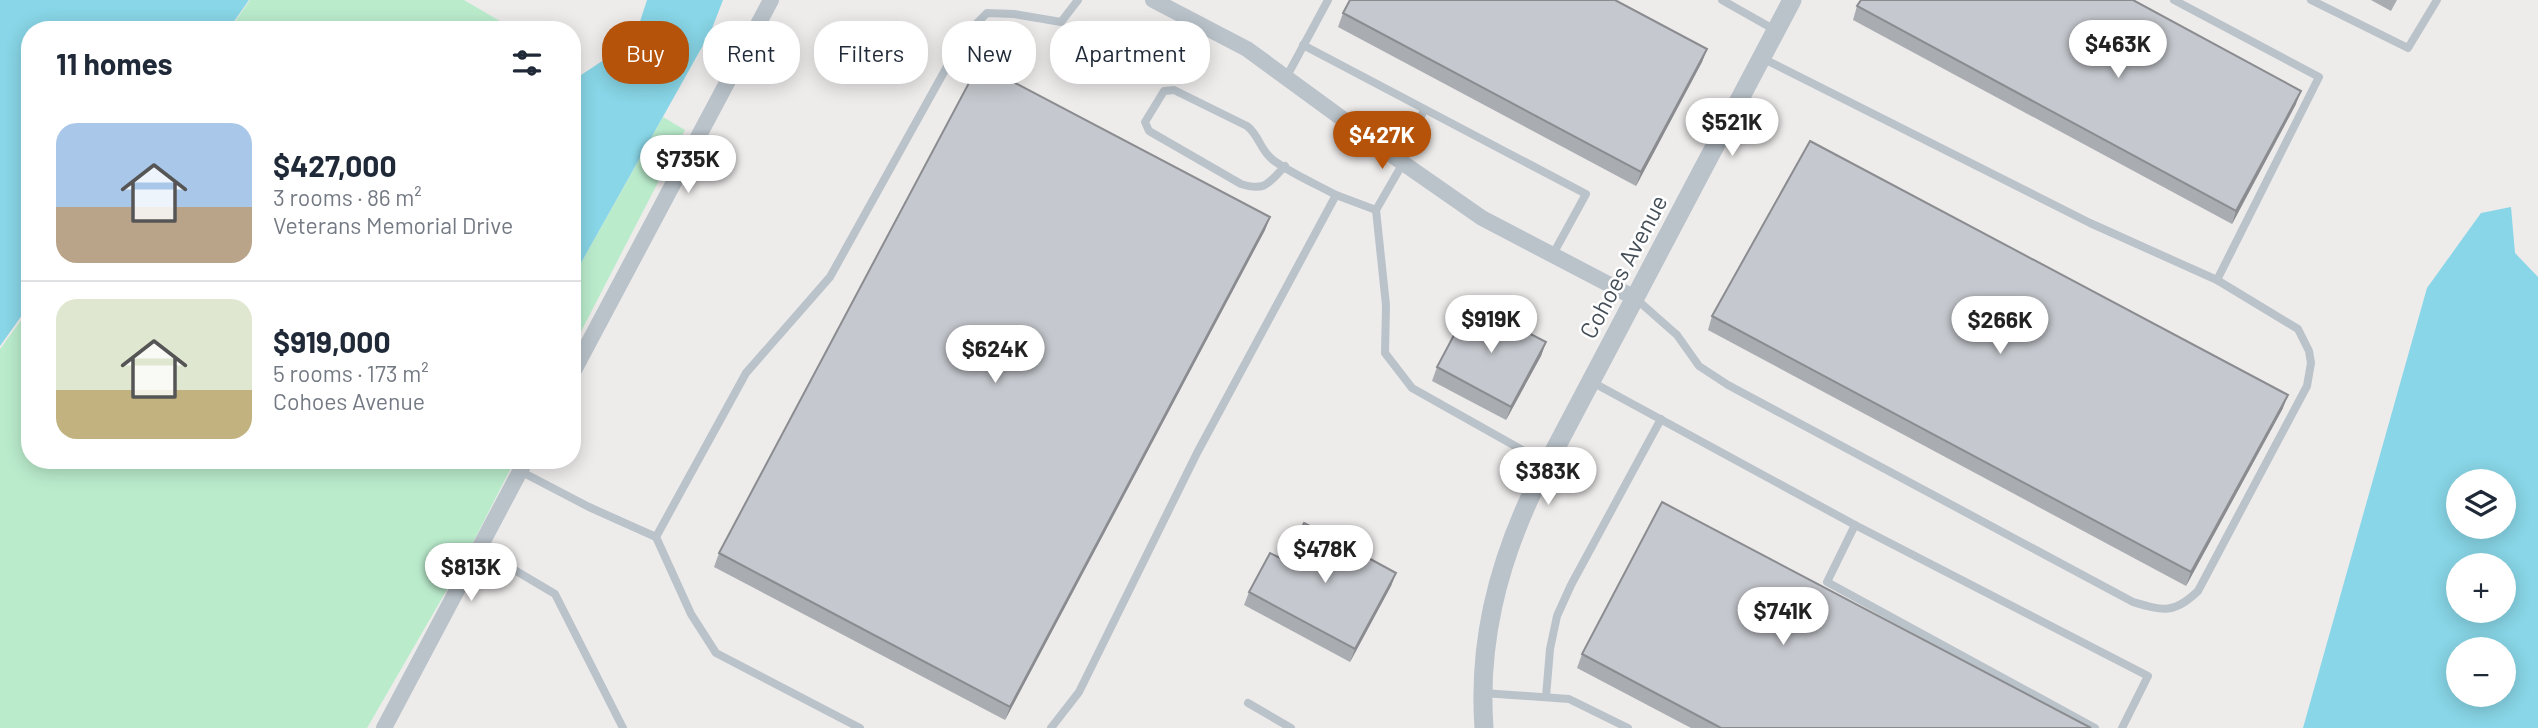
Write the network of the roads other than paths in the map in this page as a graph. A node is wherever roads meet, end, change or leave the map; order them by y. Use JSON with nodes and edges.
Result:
{"nodes":[{"id":1,"x":771,"y":0,"type":"edge"},
{"id":2,"x":1078,"y":0,"type":"edge"},
{"id":3,"x":1153,"y":0,"type":"edge"},
{"id":4,"x":1328,"y":0,"type":"edge"},
{"id":5,"x":1723,"y":0,"type":"edge"},
{"id":6,"x":1792,"y":0,"type":"edge"},
{"id":7,"x":2174,"y":0,"type":"edge"},
{"id":8,"x":2311,"y":0,"type":"edge"},
{"id":9,"x":2437,"y":0,"type":"edge"},
{"id":10,"x":1776,"y":31,"type":"junction"},
{"id":11,"x":1303,"y":45,"type":"junction"},
{"id":12,"x":1762,"y":58,"type":"junction"},
{"id":13,"x":1287,"y":76,"type":"junction"},
{"id":14,"x":1424,"y":109,"type":"junction"},
{"id":15,"x":1403,"y":163,"type":"junction"},
{"id":16,"x":1285,"y":166,"type":"junction"},
{"id":17,"x":1336,"y":195,"type":"junction"},
{"id":18,"x":1376,"y":210,"type":"junction"},
{"id":19,"x":1552,"y":256,"type":"junction"},
{"id":20,"x":2217,"y":280,"type":"junction"},
{"id":21,"x":1635,"y":298,"type":"junction"},
{"id":22,"x":581,"y":357,"type":"edge"},
{"id":23,"x":1591,"y":381,"type":"junction"},
{"id":24,"x":1661,"y":419,"type":"junction"},
{"id":25,"x":1547,"y":464,"type":"junction"},
{"id":26,"x":521,"y":469,"type":"edge"},
{"id":27,"x":528,"y":469,"type":"edge"},
{"id":28,"x":1855,"y":525,"type":"junction"},
{"id":29,"x":656,"y":537,"type":"junction"},
{"id":30,"x":479,"y":549,"type":"junction"},
{"id":31,"x":1483,"y":693,"type":"junction"},
{"id":32,"x":1546,"y":696,"type":"junction"},
{"id":33,"x":1248,"y":703,"type":"dead end"},
{"id":34,"x":1481,"y":727,"type":"edge"},
{"id":35,"x":384,"y":728,"type":"edge"},
{"id":36,"x":623,"y":728,"type":"edge"},
{"id":37,"x":860,"y":728,"type":"edge"},
{"id":38,"x":1051,"y":728,"type":"edge"},
{"id":39,"x":1291,"y":728,"type":"edge"},
{"id":40,"x":1628,"y":728,"type":"edge"},
{"id":41,"x":2095,"y":728,"type":"edge"},
{"id":42,"x":2122,"y":728,"type":"edge"}],
"edges":[{"from":1,"to":22,"type":"street"},
{"from":2,"to":29,"type":"lane"},
{"from":3,"to":13,"type":"street"},
{"from":4,"to":11,"type":"lane"},
{"from":5,"to":10,"type":"lane"},
{"from":6,"to":10,"type":"street","name":"Cohoes Avenue"},
{"from":7,"to":20,"type":"lane"},
{"from":8,"to":9,"type":"lane"},
{"from":10,"to":12,"type":"street","name":"Cohoes Avenue"},
{"from":11,"to":13,"type":"lane"},
{"from":11,"to":14,"type":"lane"},
{"from":12,"to":20,"type":"lane"},
{"from":12,"to":21,"type":"street","name":"Cohoes Avenue"},
{"from":13,"to":15,"type":"street"},
{"from":14,"to":15,"type":"lane"},
{"from":14,"to":19,"type":"lane"},
{"from":15,"to":18,"type":"lane"},
{"from":15,"to":19,"type":"street"},
{"from":16,"to":16,"type":"lane"},
{"from":16,"to":17,"type":"lane"},
{"from":17,"to":18,"type":"lane"},
{"from":17,"to":38,"type":"lane"},
{"from":18,"to":25,"type":"lane"},
{"from":19,"to":21,"type":"street"},
{"from":20,"to":21,"type":"lane"},
{"from":21,"to":23,"type":"street","name":"Cohoes Avenue"},
{"from":23,"to":24,"type":"lane"},
{"from":23,"to":25,"type":"street","name":"Cohoes Avenue"},
{"from":24,"to":28,"type":"lane"},
{"from":24,"to":32,"type":"lane"},
{"from":25,"to":31,"type":"street","name":"Cohoes Avenue"},
{"from":26,"to":30,"type":"street"},
{"from":27,"to":29,"type":"lane"},
{"from":28,"to":41,"type":"lane"},
{"from":28,"to":42,"type":"lane"},
{"from":29,"to":37,"type":"lane"},
{"from":30,"to":35,"type":"street"},
{"from":30,"to":36,"type":"lane"},
{"from":31,"to":32,"type":"lane"},
{"from":31,"to":34,"type":"street","name":"Cohoes Avenue"},
{"from":32,"to":40,"type":"lane"},
{"from":33,"to":39,"type":"lane"}]}
